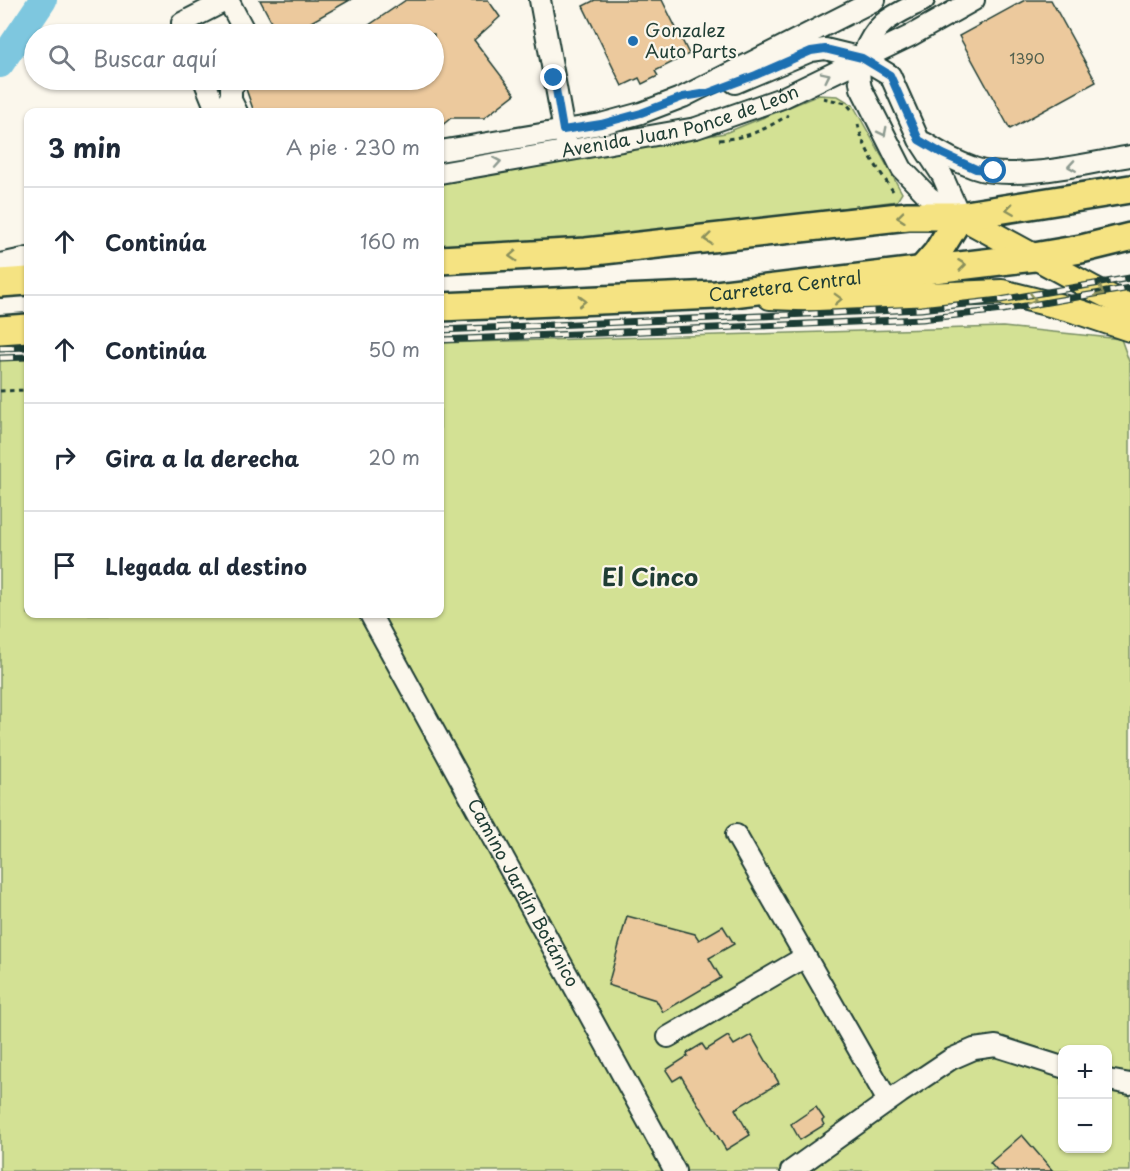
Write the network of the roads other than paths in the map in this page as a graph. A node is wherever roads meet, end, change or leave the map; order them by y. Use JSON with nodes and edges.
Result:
{"nodes":[{"id":1,"x":228,"y":0,"type":"edge"},
{"id":2,"x":540,"y":0,"type":"edge"},
{"id":3,"x":875,"y":0,"type":"edge"},
{"id":4,"x":924,"y":0,"type":"edge"},
{"id":5,"x":974,"y":0,"type":"edge"},
{"id":6,"x":192,"y":24,"type":"edge"},
{"id":7,"x":241,"y":24,"type":"edge"},
{"id":8,"x":862,"y":58,"type":"junction"},
{"id":9,"x":208,"y":90,"type":"edge"},
{"id":10,"x":231,"y":90,"type":"edge"},
{"id":11,"x":683,"y":97,"type":"junction"},
{"id":12,"x":215,"y":108,"type":"edge"},
{"id":13,"x":235,"y":108,"type":"edge"},
{"id":14,"x":566,"y":140,"type":"junction"},
{"id":15,"x":919,"y":140,"type":"junction"},
{"id":16,"x":444,"y":151,"type":"edge"},
{"id":17,"x":1130,"y":156,"type":"edge"},
{"id":18,"x":444,"y":172,"type":"edge"},
{"id":19,"x":1130,"y":189,"type":"edge"},
{"id":20,"x":960,"y":216,"type":"junction"},
{"id":21,"x":1130,"y":237,"type":"edge"},
{"id":22,"x":1034,"y":257,"type":"junction"},
{"id":23,"x":24,"y":259,"type":"edge"},
{"id":24,"x":444,"y":260,"type":"edge"},
{"id":25,"x":0,"y":264,"type":"edge"},
{"id":26,"x":922,"y":270,"type":"junction"},
{"id":27,"x":24,"y":281,"type":"edge"},
{"id":28,"x":0,"y":283,"type":"edge"},
{"id":29,"x":716,"y":295,"type":"junction"},
{"id":30,"x":444,"y":307,"type":"edge"},
{"id":31,"x":1130,"y":307,"type":"edge"},
{"id":32,"x":24,"y":328,"type":"edge"},
{"id":33,"x":1130,"y":329,"type":"edge"},
{"id":34,"x":0,"y":330,"type":"edge"},
{"id":35,"x":372,"y":618,"type":"edge"},
{"id":36,"x":736,"y":835,"type":"dead end"},
{"id":37,"x":805,"y":957,"type":"junction"},
{"id":38,"x":668,"y":1037,"type":"dead end"},
{"id":39,"x":1058,"y":1066,"type":"edge"},
{"id":40,"x":1112,"y":1081,"type":"edge"},
{"id":41,"x":1130,"y":1084,"type":"edge"},
{"id":42,"x":888,"y":1101,"type":"junction"},
{"id":43,"x":675,"y":1171,"type":"edge"},
{"id":44,"x":791,"y":1171,"type":"edge"}],
"edges":[{"from":1,"to":6,"type":"street"},
{"from":1,"to":7,"type":"street"},
{"from":2,"to":14,"type":"street"},
{"from":3,"to":11,"type":"street","name":"Avenida Juan Ponce de León"},
{"from":4,"to":8,"type":"street"},
{"from":5,"to":8,"type":"street","name":"Avenida Juan Ponce de León"},
{"from":8,"to":11,"type":"street"},
{"from":14,"to":8,"type":"street","name":"Avenida Juan Ponce de León","one_way":true},
{"from":8,"to":15,"type":"street"},
{"from":8,"to":20,"type":"street","one_way":true},
{"from":9,"to":12,"type":"street"},
{"from":10,"to":13,"type":"street"},
{"from":11,"to":14,"type":"street","name":"Avenida Juan Ponce de León"},
{"from":14,"to":16,"type":"street","name":"Avenida Juan Ponce de León"},
{"from":18,"to":14,"type":"street","name":"Avenida Juan Ponce de León","one_way":true},
{"from":17,"to":15,"type":"street","one_way":true},
{"from":15,"to":20,"type":"street"},
{"from":19,"to":20,"type":"highway","one_way":true},
{"from":20,"to":22,"type":"main road"},
{"from":20,"to":24,"type":"highway","one_way":true},
{"from":20,"to":26,"type":"highway"},
{"from":21,"to":22,"type":"highway","name":"Carretera Central"},
{"from":26,"to":22,"type":"highway","name":"Carretera Central","one_way":true},
{"from":22,"to":31,"type":"main road","one_way":true},
{"from":23,"to":25,"type":"street"},
{"from":26,"to":29,"type":"highway","name":"Carretera Central"},
{"from":27,"to":28,"type":"highway"},
{"from":30,"to":29,"type":"highway","name":"Carretera Central","one_way":true},
{"from":29,"to":33,"type":"main road","one_way":true},
{"from":32,"to":34,"type":"highway"},
{"from":35,"to":43,"type":"street","name":"Camino Jardín Botánico"},
{"from":36,"to":37,"type":"street"},
{"from":37,"to":38,"type":"street"},
{"from":37,"to":42,"type":"street"},
{"from":39,"to":42,"type":"street"},
{"from":40,"to":41,"type":"street"},
{"from":42,"to":44,"type":"street"}]}
